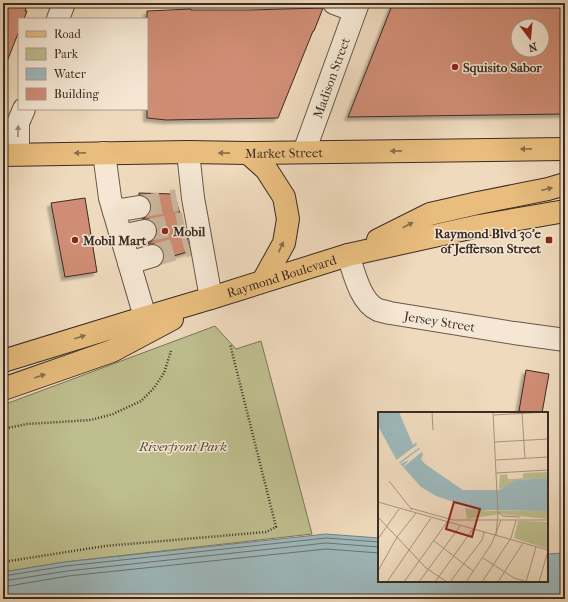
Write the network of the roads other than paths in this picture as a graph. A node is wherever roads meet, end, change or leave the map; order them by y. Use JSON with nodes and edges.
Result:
{"nodes":[{"id":1,"x":64,"y":3,"type":"edge"},
{"id":2,"x":334,"y":3,"type":"edge"},
{"id":3,"x":357,"y":7,"type":"edge"},
{"id":4,"x":58,"y":18,"type":"edge"},
{"id":5,"x":24,"y":110,"type":"edge"},
{"id":6,"x":565,"y":149,"type":"edge"},
{"id":7,"x":188,"y":152,"type":"junction"},
{"id":8,"x":304,"y":152,"type":"junction"},
{"id":9,"x":104,"y":153,"type":"junction"},
{"id":10,"x":248,"y":153,"type":"junction"},
{"id":11,"x":10,"y":154,"type":"edge"},
{"id":12,"x":565,"y":184,"type":"edge"},
{"id":13,"x":139,"y":207,"type":"tunnel mouth"},
{"id":14,"x":114,"y":211,"type":"junction"},
{"id":15,"x":565,"y":211,"type":"edge"},
{"id":16,"x":145,"y":231,"type":"tunnel mouth"},
{"id":17,"x":121,"y":236,"type":"junction"},
{"id":18,"x":348,"y":255,"type":"junction"},
{"id":19,"x":152,"y":256,"type":"tunnel mouth"},
{"id":20,"x":129,"y":263,"type":"junction"},
{"id":21,"x":263,"y":281,"type":"junction"},
{"id":22,"x":211,"y":298,"type":"junction"},
{"id":23,"x":145,"y":317,"type":"junction"},
{"id":24,"x":565,"y":340,"type":"edge"},
{"id":25,"x":3,"y":361,"type":"edge"},
{"id":26,"x":3,"y":389,"type":"edge"}],
"edges":[{"from":1,"to":4,"type":"street"},
{"from":2,"to":3,"type":"street"},
{"from":3,"to":8,"type":"street","name":"Madison Street"},
{"from":11,"to":5,"type":"street","one_way":true},
{"from":6,"to":8,"type":"main road","name":"Market Street","one_way":true},
{"from":7,"to":9,"type":"main road","name":"Market Street"},
{"from":10,"to":7,"type":"main road","name":"Market Street","one_way":true},
{"from":7,"to":22,"type":"street"},
{"from":8,"to":10,"type":"main road","name":"Market Street"},
{"from":9,"to":11,"type":"main road","name":"Market Street","one_way":true},
{"from":9,"to":14,"type":"street"},
{"from":21,"to":10,"type":"main road","one_way":true},
{"from":18,"to":12,"type":"main road","one_way":true},
{"from":13,"to":14,"type":"street"},
{"from":14,"to":17,"type":"street"},
{"from":15,"to":18,"type":"main road","name":"Raymond Boulevard"},
{"from":16,"to":17,"type":"street"},
{"from":17,"to":20,"type":"street"},
{"from":18,"to":21,"type":"main road","name":"Raymond Boulevard"},
{"from":18,"to":24,"type":"street","name":"Jersey Street"},
{"from":19,"to":20,"type":"street"},
{"from":20,"to":23,"type":"street"},
{"from":21,"to":22,"type":"main road","name":"Raymond Boulevard"},
{"from":22,"to":23,"type":"main road","name":"Raymond Boulevard"},
{"from":26,"to":22,"type":"main road","one_way":true},
{"from":25,"to":23,"type":"main road","name":"Raymond Boulevard","one_way":true}]}
